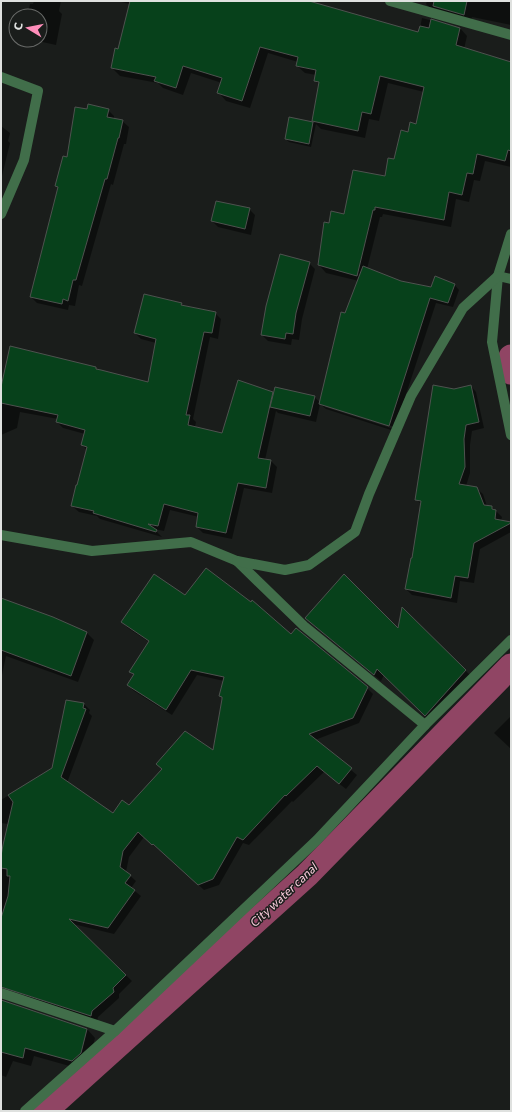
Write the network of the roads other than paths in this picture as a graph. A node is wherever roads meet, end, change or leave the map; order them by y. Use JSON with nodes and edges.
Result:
{"nodes":[{"id":1,"x":390,"y":1,"type":"edge"},
{"id":2,"x":511,"y":35,"type":"edge"},
{"id":3,"x":1,"y":76,"type":"edge"},
{"id":4,"x":1,"y":214,"type":"edge"},
{"id":5,"x":511,"y":234,"type":"edge"},
{"id":6,"x":498,"y":276,"type":"junction"},
{"id":7,"x":511,"y":279,"type":"edge"},
{"id":8,"x":511,"y":435,"type":"edge"},
{"id":9,"x":1,"y":535,"type":"edge"},
{"id":10,"x":238,"y":561,"type":"junction"},
{"id":11,"x":511,"y":640,"type":"edge"},
{"id":12,"x":425,"y":725,"type":"junction"},
{"id":13,"x":1,"y":993,"type":"edge"},
{"id":14,"x":115,"y":1031,"type":"junction"},
{"id":15,"x":25,"y":1111,"type":"edge"}],
"edges":[{"from":1,"to":2,"type":"street"},
{"from":3,"to":4,"type":"street"},
{"from":5,"to":6,"type":"street"},
{"from":6,"to":7,"type":"street"},
{"from":6,"to":8,"type":"street"},
{"from":6,"to":10,"type":"street"},
{"from":9,"to":10,"type":"street"},
{"from":10,"to":12,"type":"street"},
{"from":11,"to":12,"type":"street"},
{"from":12,"to":14,"type":"street"},
{"from":13,"to":14,"type":"street"},
{"from":14,"to":15,"type":"street"}]}
